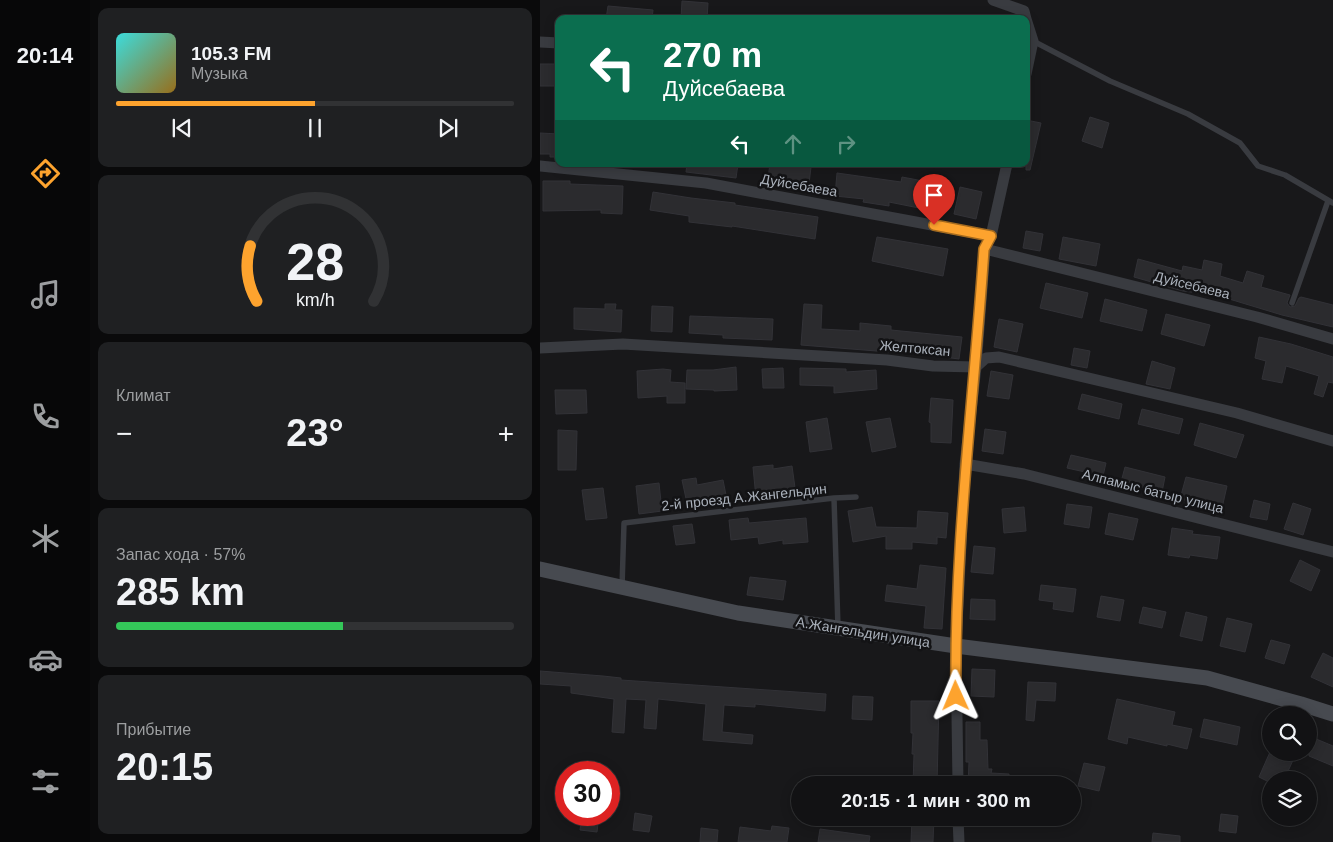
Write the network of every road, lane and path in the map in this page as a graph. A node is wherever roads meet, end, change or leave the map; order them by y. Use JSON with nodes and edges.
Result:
{"nodes":[{"id":1,"x":993,"y":0,"type":"edge"},
{"id":2,"x":1025,"y":15,"type":"edge"},
{"id":3,"x":1030,"y":32,"type":"edge"},
{"id":4,"x":1033,"y":41,"type":"junction"},
{"id":5,"x":540,"y":42,"type":"edge"},
{"id":6,"x":555,"y":43,"type":"edge"},
{"id":7,"x":1030,"y":55,"type":"edge"},
{"id":8,"x":540,"y":166,"type":"edge"},
{"id":9,"x":1006,"y":167,"type":"edge"},
{"id":10,"x":1331,"y":202,"type":"edge"},
{"id":11,"x":991,"y":236,"type":"junction"},
{"id":12,"x":984,"y":249,"type":"junction"},
{"id":13,"x":1292,"y":303,"type":"dead end"},
{"id":14,"x":1333,"y":339,"type":"edge"},
{"id":15,"x":540,"y":348,"type":"edge"},
{"id":16,"x":976,"y":367,"type":"junction"},
{"id":17,"x":1333,"y":440,"type":"edge"},
{"id":18,"x":965,"y":464,"type":"junction"},
{"id":19,"x":856,"y":497,"type":"dead end"},
{"id":20,"x":834,"y":498,"type":"junction"},
{"id":21,"x":1333,"y":552,"type":"edge"},
{"id":22,"x":540,"y":569,"type":"edge"},
{"id":23,"x":622,"y":588,"type":"junction"},
{"id":24,"x":838,"y":628,"type":"junction"},
{"id":25,"x":956,"y":646,"type":"junction"},
{"id":26,"x":1333,"y":714,"type":"edge"},
{"id":27,"x":958,"y":776,"type":"edge"},
{"id":28,"x":958,"y":826,"type":"edge"},
{"id":29,"x":959,"y":842,"type":"edge"}],
"edges":[{"from":1,"to":2,"type":"street"},
{"from":3,"to":4,"type":"street"},
{"from":4,"to":7,"type":"street"},
{"from":4,"to":10,"type":"lane"},
{"from":5,"to":6,"type":"street"},
{"from":8,"to":11,"type":"street","name":"Дуйсебаева"},
{"from":9,"to":11,"type":"street"},
{"from":10,"to":13,"type":"lane"},
{"from":11,"to":12,"type":"street"},
{"from":12,"to":14,"type":"street","name":"Дуйсебаева"},
{"from":12,"to":16,"type":"street"},
{"from":15,"to":16,"type":"street","name":"Желтоксан"},
{"from":16,"to":17,"type":"street","name":"Желтоксан"},
{"from":16,"to":18,"type":"street"},
{"from":18,"to":21,"type":"street","name":"Алпамыс батыр улица"},
{"from":18,"to":25,"type":"street"},
{"from":19,"to":20,"type":"lane"},
{"from":20,"to":23,"type":"lane","name":"2-й проезд А.Жангельдин"},
{"from":20,"to":24,"type":"lane","name":"2-й проезд А.Жангельдин"},
{"from":22,"to":23,"type":"street","name":"А.Жангельдин улица"},
{"from":23,"to":24,"type":"street","name":"А.Жангельдин улица"},
{"from":24,"to":25,"type":"street","name":"А.Жангельдин улица"},
{"from":25,"to":26,"type":"street","name":"А.Жангельдин улица"},
{"from":25,"to":27,"type":"street"},
{"from":28,"to":29,"type":"street"}]}
